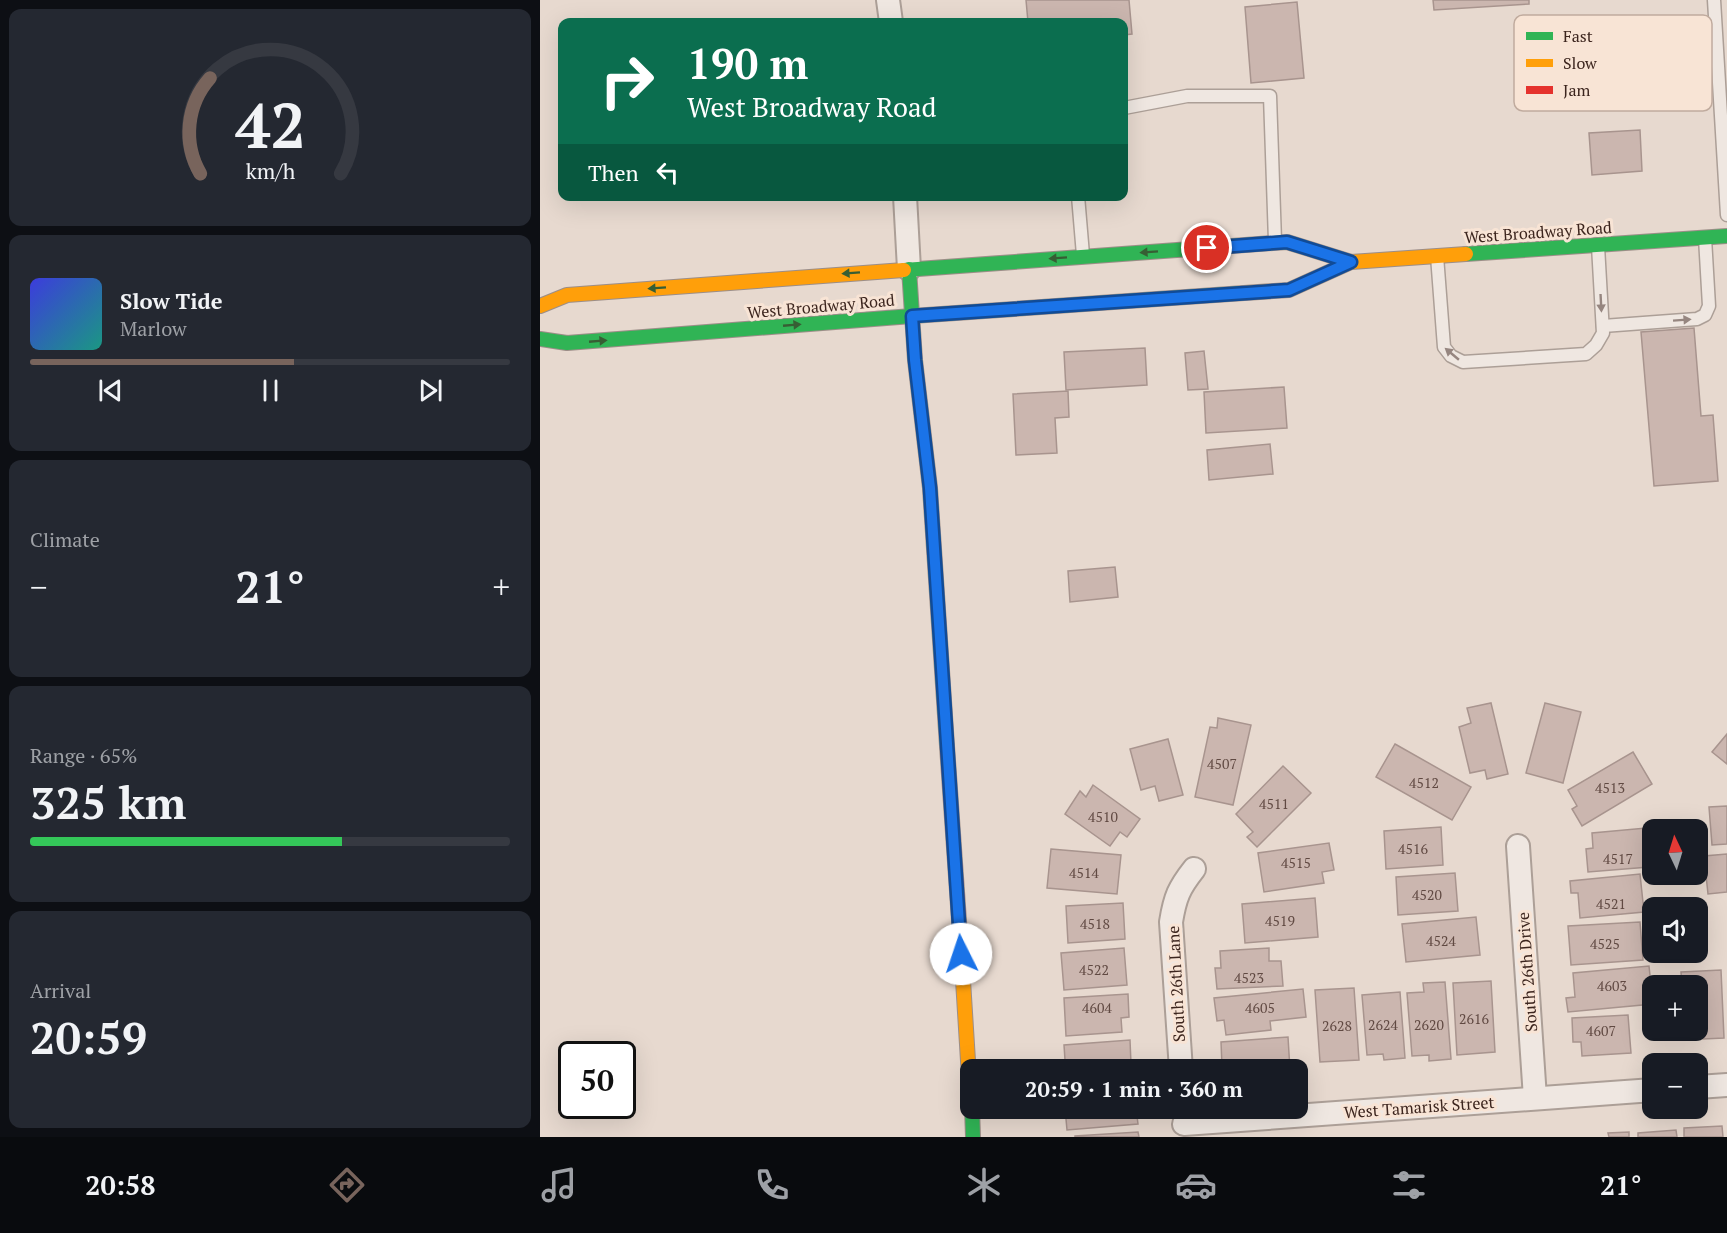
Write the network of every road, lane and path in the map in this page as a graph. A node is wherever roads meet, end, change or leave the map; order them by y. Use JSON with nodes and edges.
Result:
{"nodes":[{"id":1,"x":888,"y":0,"type":"edge"},
{"id":2,"x":1714,"y":0,"type":"edge"},
{"id":3,"x":890,"y":18,"type":"edge"},
{"id":4,"x":1128,"y":107,"type":"edge"},
{"id":5,"x":904,"y":201,"type":"edge"},
{"id":6,"x":1078,"y":201,"type":"edge"},
{"id":7,"x":1727,"y":215,"type":"edge"},
{"id":8,"x":1727,"y":236,"type":"edge"},
{"id":9,"x":1705,"y":237,"type":"junction"},
{"id":10,"x":1275,"y":243,"type":"junction"},
{"id":11,"x":1598,"y":245,"type":"junction"},
{"id":12,"x":1083,"y":256,"type":"junction"},
{"id":13,"x":1437,"y":256,"type":"junction"},
{"id":14,"x":1351,"y":262,"type":"junction"},
{"id":15,"x":909,"y":269,"type":"junction"},
{"id":16,"x":540,"y":306,"type":"edge"},
{"id":17,"x":912,"y":316,"type":"junction"},
{"id":18,"x":1603,"y":326,"type":"junction"},
{"id":19,"x":540,"y":339,"type":"edge"},
{"id":20,"x":1518,"y":846,"type":"dead end"},
{"id":21,"x":1194,"y":868,"type":"dead end"},
{"id":22,"x":968,"y":1059,"type":"edge"},
{"id":23,"x":1180,"y":1059,"type":"edge"},
{"id":24,"x":1727,"y":1085,"type":"edge"},
{"id":25,"x":1708,"y":1086,"type":"edge"},
{"id":26,"x":1642,"y":1091,"type":"edge"},
{"id":27,"x":1536,"y":1098,"type":"junction"},
{"id":28,"x":972,"y":1119,"type":"edge"},
{"id":29,"x":1184,"y":1123,"type":"edge"},
{"id":30,"x":973,"y":1137,"type":"edge"}],
"edges":[{"from":1,"to":3,"type":"street"},
{"from":2,"to":7,"type":"lane"},
{"from":4,"to":10,"type":"lane"},
{"from":5,"to":15,"type":"street"},
{"from":6,"to":12,"type":"lane"},
{"from":8,"to":9,"type":"main road","name":"West Broadway Road"},
{"from":9,"to":11,"type":"main road","name":"West Broadway Road"},
{"from":18,"to":9,"type":"lane","one_way":true},
{"from":10,"to":12,"type":"main road","name":"West Broadway Road","one_way":true},
{"from":10,"to":14,"type":"main road","name":"West Broadway Road"},
{"from":11,"to":13,"type":"main road","name":"West Broadway Road"},
{"from":11,"to":18,"type":"lane","one_way":true},
{"from":12,"to":15,"type":"main road","name":"West Broadway Road","one_way":true},
{"from":13,"to":14,"type":"main road","name":"West Broadway Road"},
{"from":18,"to":13,"type":"lane","one_way":true},
{"from":14,"to":17,"type":"main road","name":"West Broadway Road"},
{"from":15,"to":16,"type":"main road","name":"West Broadway Road","one_way":true},
{"from":15,"to":17,"type":"main road"},
{"from":19,"to":17,"type":"main road","name":"West Broadway Road","one_way":true},
{"from":17,"to":22,"type":"main road"},
{"from":20,"to":27,"type":"street","name":"South 26th Drive"},
{"from":21,"to":23,"type":"street","name":"South 26th Lane"},
{"from":24,"to":25,"type":"street"},
{"from":26,"to":27,"type":"street","name":"West Tamarisk Street"},
{"from":27,"to":29,"type":"street","name":"West Tamarisk Street"},
{"from":28,"to":30,"type":"main road"}]}
